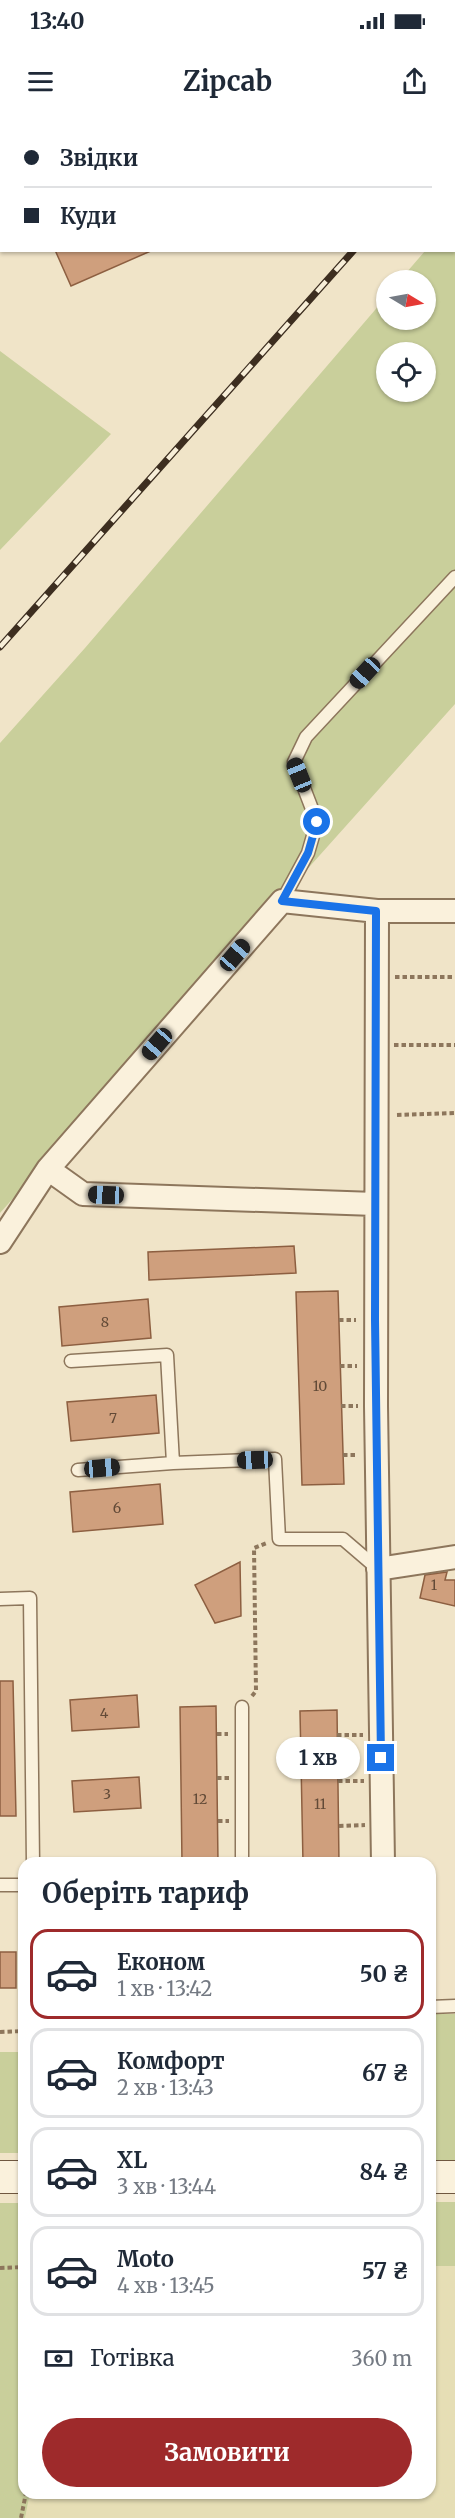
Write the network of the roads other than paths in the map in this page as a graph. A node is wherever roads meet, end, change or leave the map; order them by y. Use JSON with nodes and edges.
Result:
{"nodes":[{"id":1,"x":455,"y":577,"type":"edge"},
{"id":2,"x":282,"y":901,"type":"junction"},
{"id":3,"x":376,"y":911,"type":"junction"},
{"id":4,"x":455,"y":912,"type":"edge"},
{"id":5,"x":48,"y":1168,"type":"junction"},
{"id":6,"x":375,"y":1204,"type":"junction"},
{"id":7,"x":0,"y":1242,"type":"edge"},
{"id":8,"x":71,"y":1361,"type":"dead end"},
{"id":9,"x":173,"y":1463,"type":"junction"},
{"id":10,"x":78,"y":1470,"type":"dead end"},
{"id":11,"x":455,"y":1557,"type":"edge"},
{"id":12,"x":378,"y":1569,"type":"junction"},
{"id":13,"x":0,"y":1599,"type":"edge"},
{"id":14,"x":242,"y":1707,"type":"road end"},
{"id":15,"x":33,"y":1857,"type":"edge"},
{"id":16,"x":242,"y":1857,"type":"edge"},
{"id":17,"x":383,"y":1857,"type":"edge"},
{"id":18,"x":0,"y":1885,"type":"edge"},
{"id":19,"x":18,"y":1885,"type":"edge"},
{"id":20,"x":455,"y":2006,"type":"edge"},
{"id":21,"x":436,"y":2007,"type":"edge"},
{"id":22,"x":0,"y":2176,"type":"edge"},
{"id":23,"x":18,"y":2176,"type":"edge"},
{"id":24,"x":436,"y":2177,"type":"edge"},
{"id":25,"x":455,"y":2177,"type":"edge"}],
"edges":[{"from":1,"to":2,"type":"lane"},
{"from":2,"to":3,"type":"street"},
{"from":2,"to":5,"type":"street"},
{"from":3,"to":4,"type":"street"},
{"from":3,"to":6,"type":"street"},
{"from":5,"to":6,"type":"street"},
{"from":5,"to":7,"type":"street"},
{"from":6,"to":12,"type":"street"},
{"from":8,"to":9,"type":"lane"},
{"from":9,"to":10,"type":"lane"},
{"from":9,"to":12,"type":"lane"},
{"from":11,"to":12,"type":"street"},
{"from":12,"to":17,"type":"street"},
{"from":13,"to":15,"type":"lane"},
{"from":14,"to":16,"type":"lane"},
{"from":18,"to":19,"type":"lane"},
{"from":20,"to":21,"type":"lane"},
{"from":22,"to":23,"type":"main road"},
{"from":24,"to":25,"type":"main road"}]}
